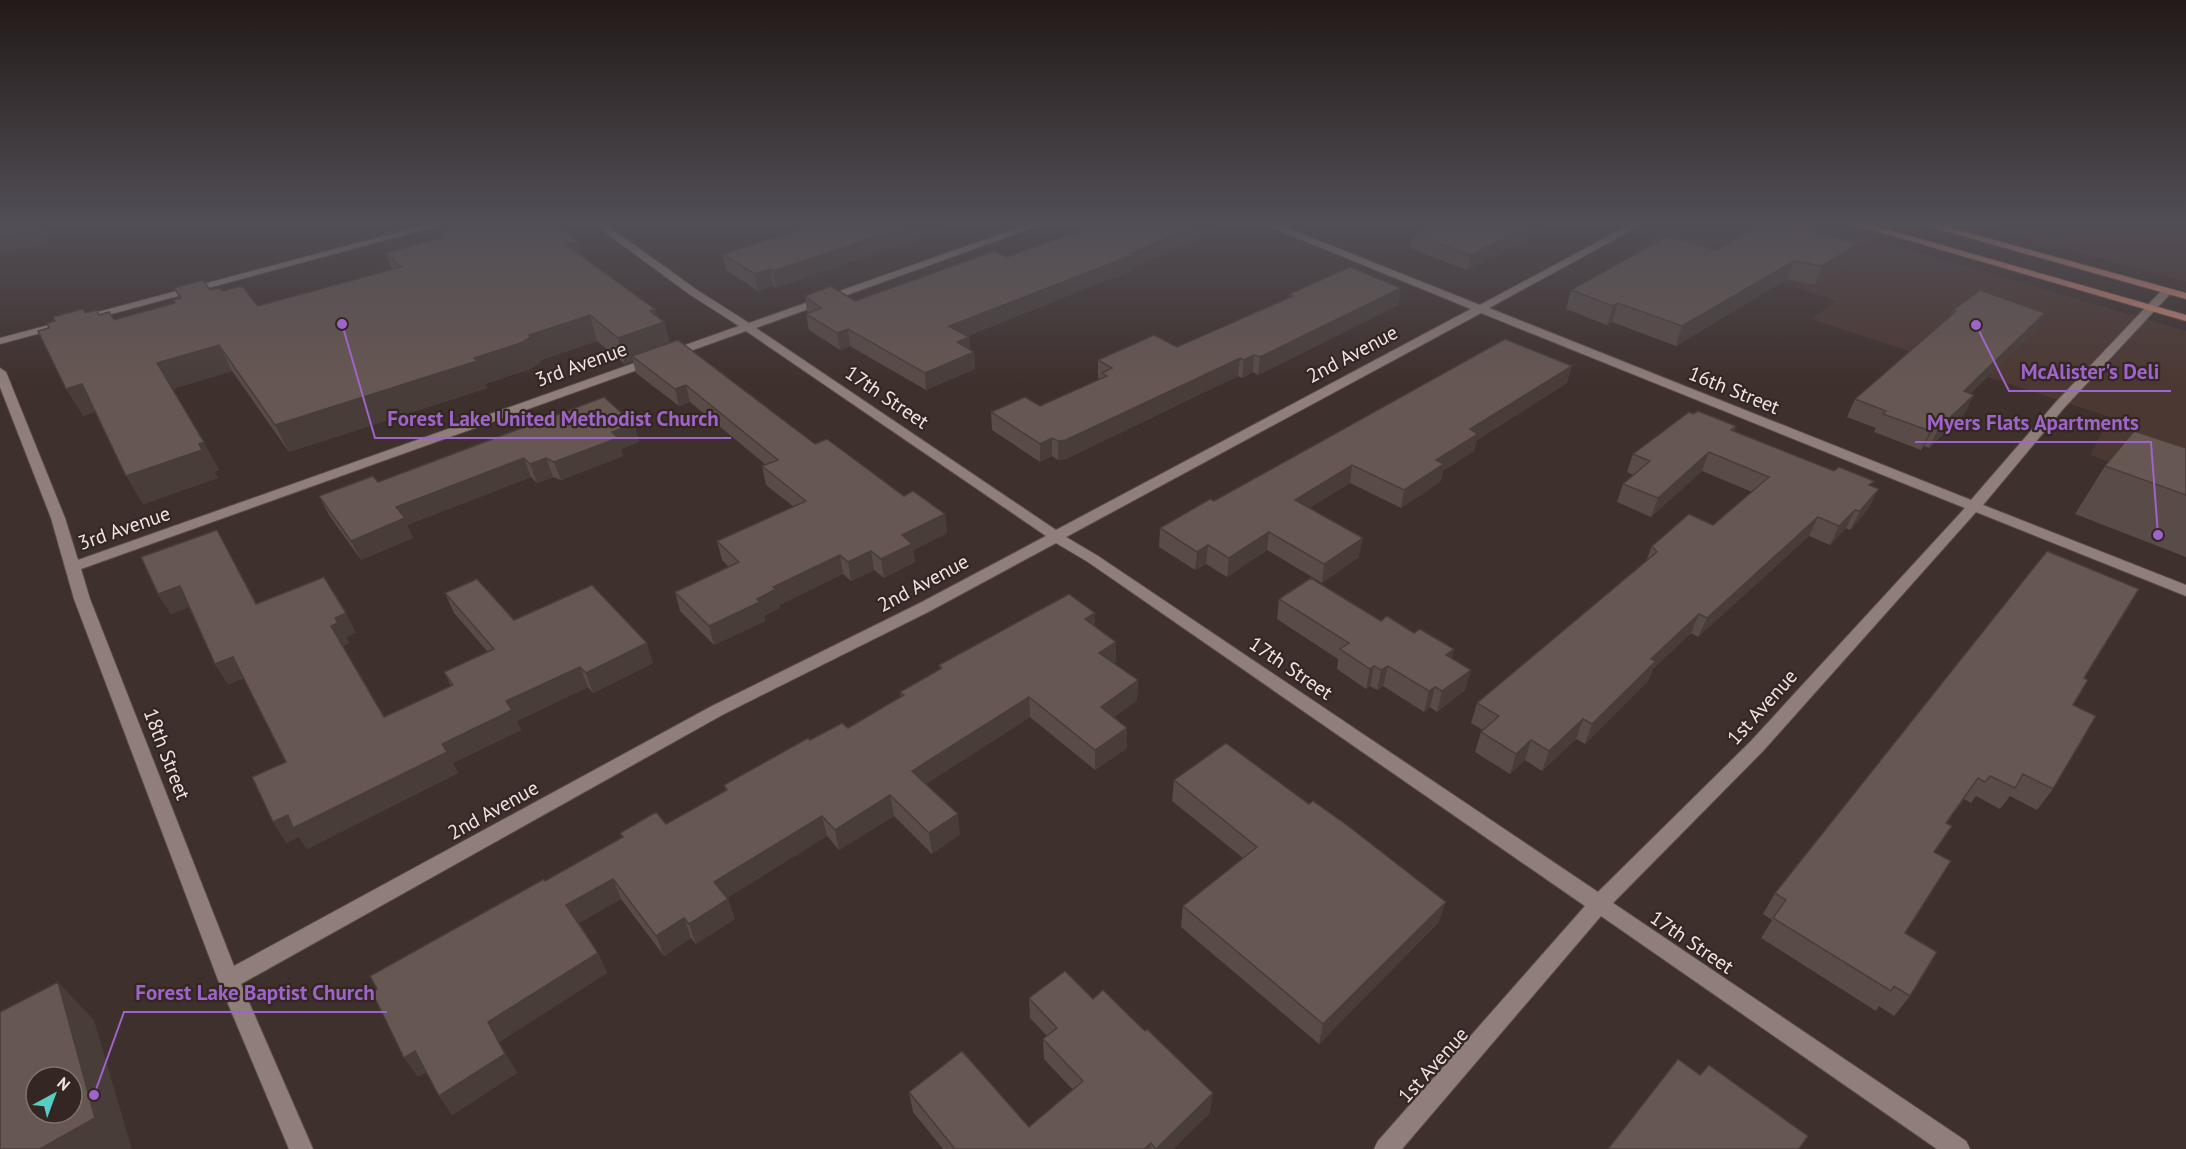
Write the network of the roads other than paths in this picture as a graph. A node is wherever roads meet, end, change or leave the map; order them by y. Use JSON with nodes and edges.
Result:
{"nodes":[{"id":1,"x":238,"y":278,"type":"edge"},
{"id":2,"x":676,"y":278,"type":"edge"},
{"id":3,"x":884,"y":278,"type":"edge"},
{"id":4,"x":1402,"y":278,"type":"edge"},
{"id":5,"x":1539,"y":278,"type":"edge"},
{"id":6,"x":2045,"y":278,"type":"edge"},
{"id":7,"x":2119,"y":278,"type":"edge"},
{"id":8,"x":2167,"y":291,"type":"junction"},
{"id":9,"x":2186,"y":296,"type":"edge"},
{"id":10,"x":2151,"y":308,"type":"junction"},
{"id":11,"x":1481,"y":309,"type":"junction"},
{"id":12,"x":2186,"y":318,"type":"edge"},
{"id":13,"x":745,"y":326,"type":"junction"},
{"id":14,"x":0,"y":341,"type":"edge"},
{"id":15,"x":0,"y":372,"type":"edge"},
{"id":16,"x":1973,"y":507,"type":"junction"},
{"id":17,"x":1056,"y":537,"type":"junction"},
{"id":18,"x":71,"y":567,"type":"junction"},
{"id":19,"x":2186,"y":591,"type":"edge"},
{"id":20,"x":1599,"y":904,"type":"junction"},
{"id":21,"x":229,"y":980,"type":"junction"},
{"id":22,"x":301,"y":1149,"type":"edge"},
{"id":23,"x":1386,"y":1149,"type":"edge"},
{"id":24,"x":1958,"y":1149,"type":"edge"}],
"edges":[{"from":1,"to":14,"type":"street"},
{"from":2,"to":13,"type":"street","name":"17th Street"},
{"from":3,"to":13,"type":"street","name":"3rd Avenue"},
{"from":4,"to":11,"type":"street","name":"16th Street"},
{"from":5,"to":11,"type":"street","name":"2nd Avenue"},
{"from":6,"to":10,"type":"main road"},
{"from":7,"to":8,"type":"main road"},
{"from":8,"to":9,"type":"main road"},
{"from":8,"to":10,"type":"street","name":"1st Avenue"},
{"from":10,"to":12,"type":"main road"},
{"from":10,"to":16,"type":"street","name":"1st Avenue"},
{"from":11,"to":16,"type":"street","name":"16th Street"},
{"from":11,"to":17,"type":"street","name":"2nd Avenue"},
{"from":13,"to":17,"type":"street","name":"17th Street"},
{"from":13,"to":18,"type":"street","name":"3rd Avenue"},
{"from":15,"to":18,"type":"street","name":"18th Street"},
{"from":16,"to":19,"type":"street","name":"16th Street"},
{"from":16,"to":20,"type":"street","name":"1st Avenue"},
{"from":17,"to":20,"type":"street","name":"17th Street"},
{"from":17,"to":21,"type":"street","name":"2nd Avenue"},
{"from":18,"to":21,"type":"street","name":"18th Street"},
{"from":20,"to":23,"type":"street","name":"1st Avenue"},
{"from":20,"to":24,"type":"street","name":"17th Street"},
{"from":21,"to":22,"type":"street","name":"18th Street"}]}
